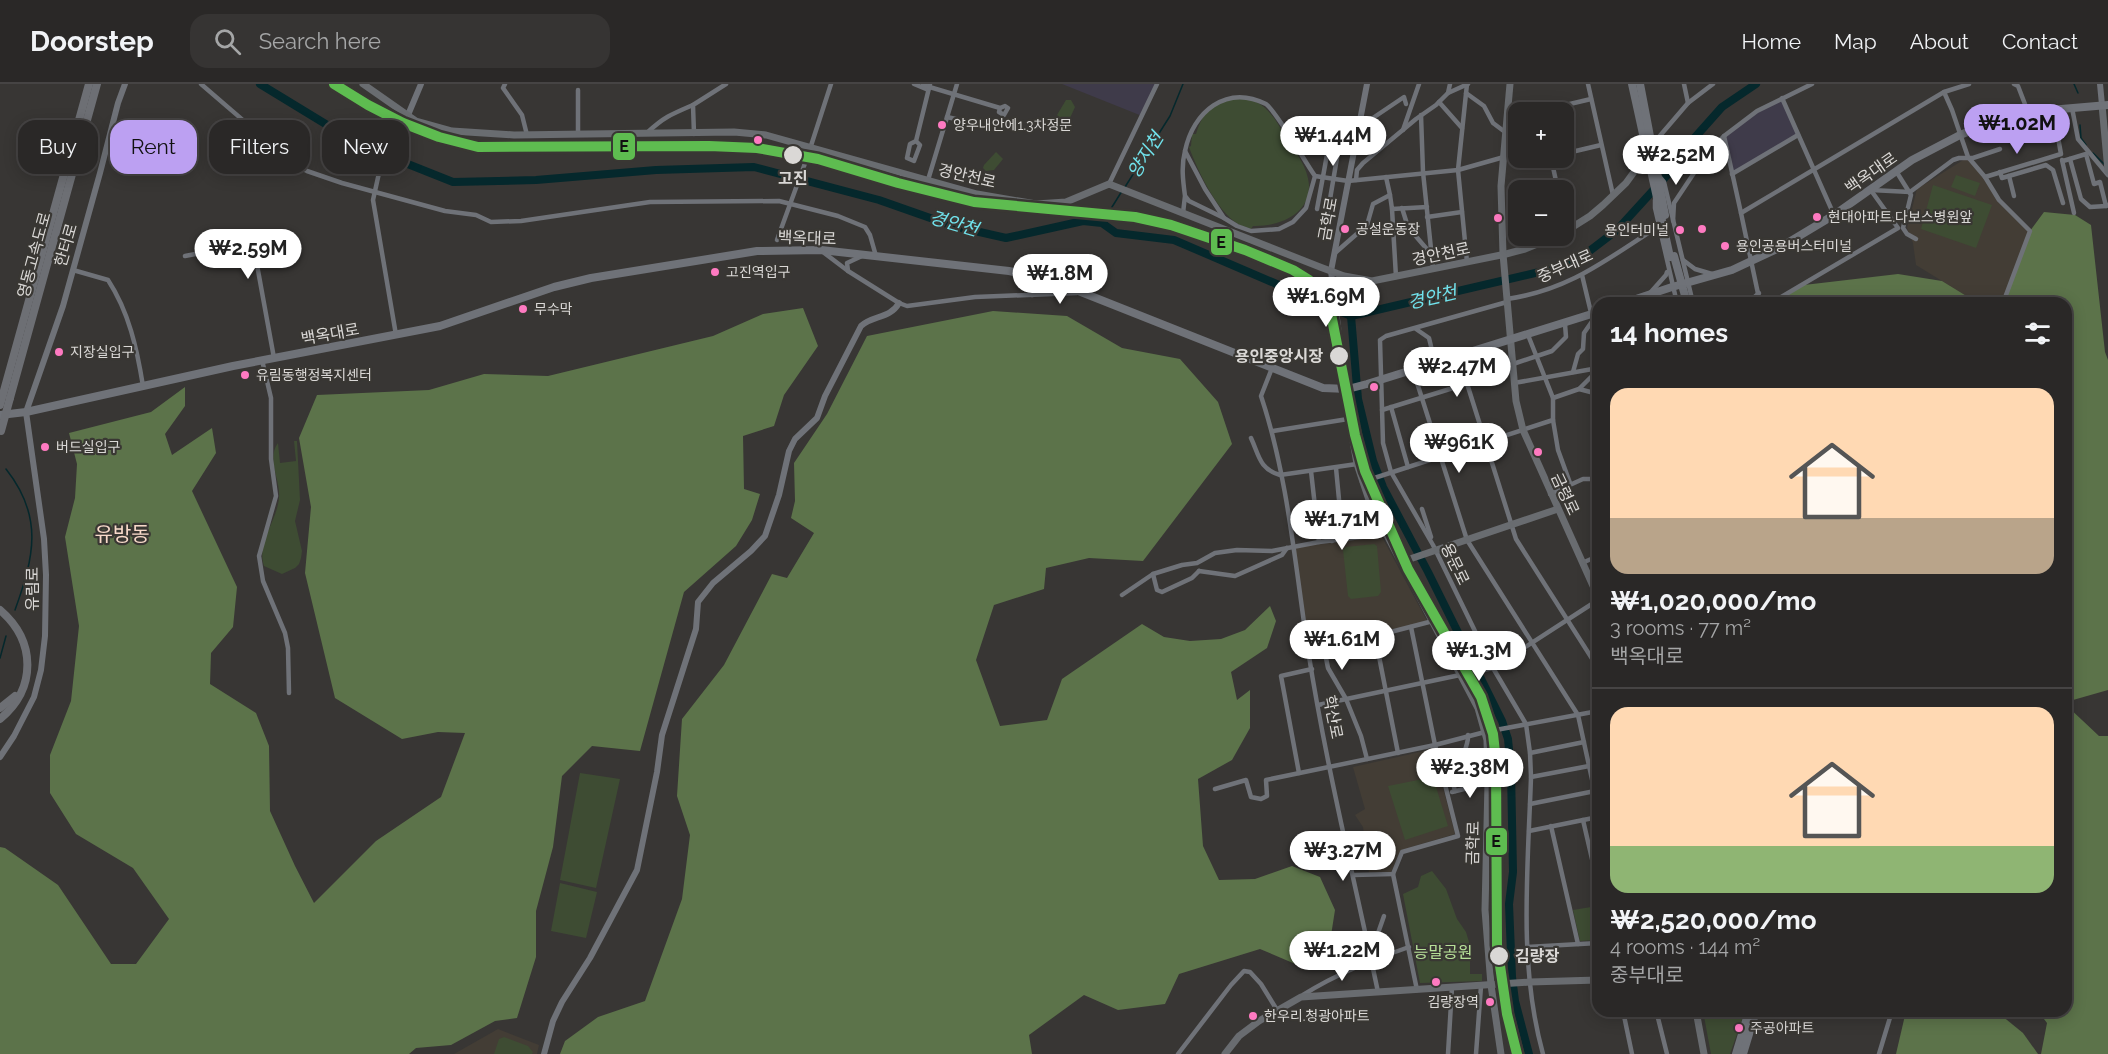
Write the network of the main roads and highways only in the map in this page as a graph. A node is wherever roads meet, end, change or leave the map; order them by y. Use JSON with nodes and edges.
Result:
{"nodes":[{"id":1,"x":89,"y":84,"type":"edge"},
{"id":2,"x":97,"y":84,"type":"edge"},
{"id":3,"x":363,"y":84,"type":"edge"},
{"id":4,"x":1510,"y":84,"type":"edge"},
{"id":5,"x":1632,"y":84,"type":"edge"},
{"id":6,"x":1640,"y":84,"type":"edge"},
{"id":7,"x":2105,"y":105,"type":"edge"},
{"id":8,"x":1650,"y":156,"type":"junction"},
{"id":9,"x":2108,"y":171,"type":"edge"},
{"id":10,"x":1663,"y":212,"type":"junction"},
{"id":11,"x":1574,"y":226,"type":"edge"},
{"id":12,"x":1533,"y":246,"type":"edge"},
{"id":13,"x":1503,"y":258,"type":"junction"},
{"id":14,"x":1641,"y":297,"type":"edge"},
{"id":15,"x":1683,"y":297,"type":"edge"},
{"id":16,"x":1592,"y":316,"type":"edge"},
{"id":17,"x":1511,"y":340,"type":"junction"},
{"id":18,"x":1346,"y":389,"type":"junction"},
{"id":19,"x":4,"y":400,"type":"edge"},
{"id":20,"x":0,"y":415,"type":"edge"},
{"id":21,"x":1,"y":433,"type":"edge"},
{"id":22,"x":1558,"y":509,"type":"junction"},
{"id":23,"x":1402,"y":562,"type":"junction"},
{"id":24,"x":1592,"y":585,"type":"edge"},
{"id":25,"x":0,"y":610,"type":"edge"},
{"id":26,"x":0,"y":614,"type":"edge"},
{"id":27,"x":0,"y":708,"type":"edge"},
{"id":28,"x":0,"y":719,"type":"edge"},
{"id":29,"x":1592,"y":980,"type":"edge"},
{"id":30,"x":1491,"y":985,"type":"junction"},
{"id":31,"x":1697,"y":1017,"type":"edge"},
{"id":32,"x":1747,"y":1017,"type":"edge"},
{"id":33,"x":1753,"y":1017,"type":"edge"},
{"id":34,"x":1704,"y":1053,"type":"edge"},
{"id":35,"x":1225,"y":1054,"type":"edge"},
{"id":36,"x":1501,"y":1054,"type":"edge"},
{"id":37,"x":1737,"y":1054,"type":"edge"}],
"edges":[{"from":1,"to":19,"type":"highway","name":"영동고속도로"},
{"from":2,"to":19,"type":"highway","name":"영동고속도로"},
{"from":3,"to":13,"type":"main road","name":"경안천로"},
{"from":4,"to":13,"type":"main road"},
{"from":5,"to":8,"type":"main road"},
{"from":6,"to":8,"type":"main road"},
{"from":7,"to":9,"type":"main road"},
{"from":7,"to":14,"type":"main road","name":"백옥대로"},
{"from":8,"to":10,"type":"main road"},
{"from":8,"to":10,"type":"main road"},
{"from":8,"to":11,"type":"main road"},
{"from":10,"to":15,"type":"main road","bridge":true},
{"from":12,"to":13,"type":"main road","name":"경안천로"},
{"from":13,"to":17,"type":"main road","name":"금령로"},
{"from":16,"to":17,"type":"main road","name":"백옥대로"},
{"from":17,"to":18,"type":"main road","name":"백옥대로"},
{"from":17,"to":22,"type":"main road","name":"금령로"},
{"from":18,"to":20,"type":"main road","name":"백옥대로"},
{"from":18,"to":23,"type":"main road","name":"금학로"},
{"from":19,"to":21,"type":"highway","name":"영동고속도로","bridge":true},
{"from":22,"to":23,"type":"main road"},
{"from":22,"to":24,"type":"main road","name":"금령로"},
{"from":23,"to":30,"type":"main road","name":"금학로"},
{"from":25,"to":28,"type":"highway"},
{"from":26,"to":27,"type":"highway"},
{"from":29,"to":30,"type":"main road"},
{"from":30,"to":35,"type":"main road"},
{"from":30,"to":36,"type":"main road","name":"금학로"},
{"from":31,"to":34,"type":"main road"},
{"from":32,"to":37,"type":"main road"},
{"from":33,"to":37,"type":"main road"}]}
